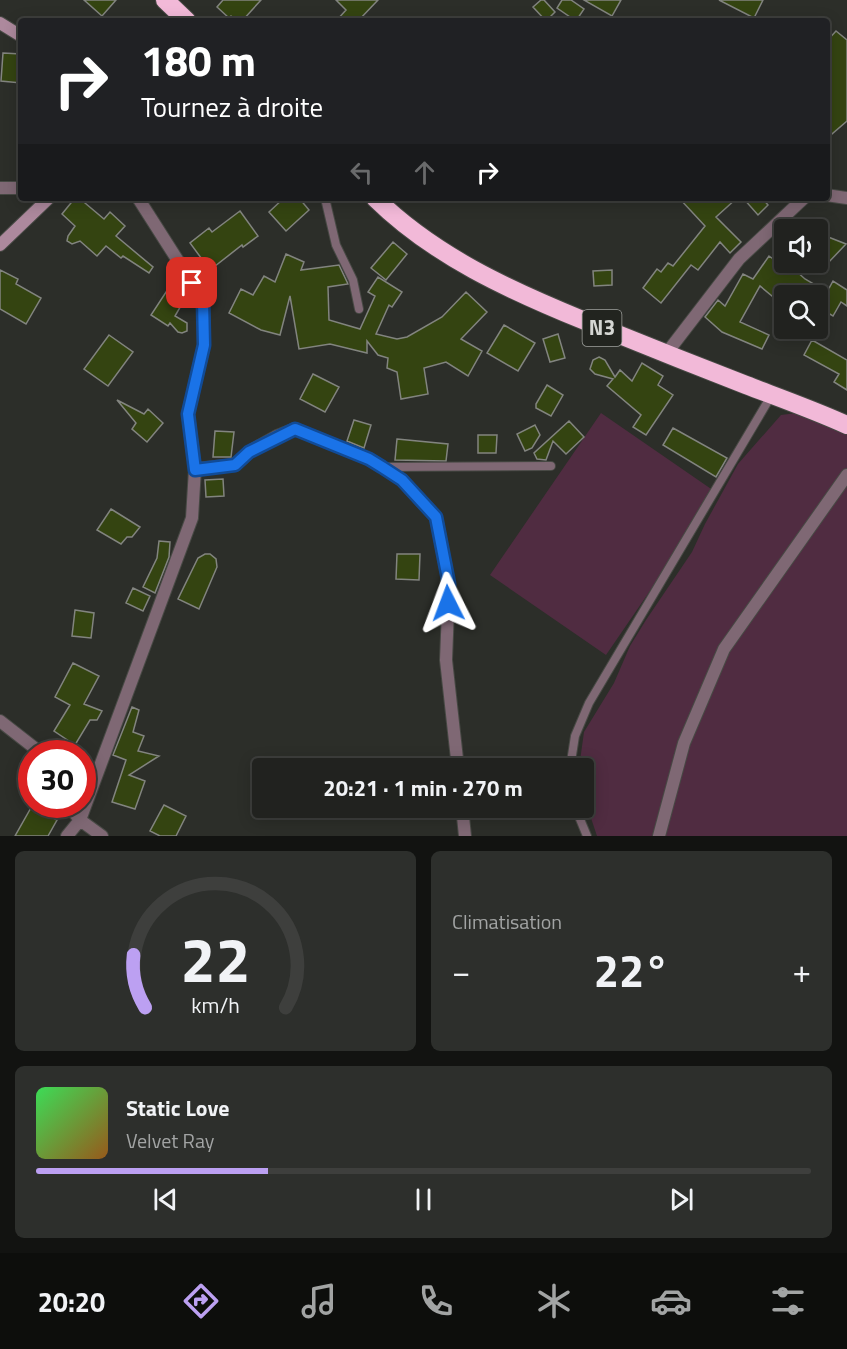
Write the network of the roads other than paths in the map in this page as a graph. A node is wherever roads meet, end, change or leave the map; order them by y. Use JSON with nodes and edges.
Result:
{"nodes":[{"id":1,"x":165,"y":0,"type":"edge"},
{"id":2,"x":184,"y":18,"type":"edge"},
{"id":3,"x":0,"y":23,"type":"edge"},
{"id":4,"x":18,"y":34,"type":"edge"},
{"id":5,"x":0,"y":188,"type":"edge"},
{"id":6,"x":18,"y":188,"type":"edge"},
{"id":7,"x":830,"y":196,"type":"edge"},
{"id":8,"x":847,"y":198,"type":"edge"},
{"id":9,"x":46,"y":201,"type":"edge"},
{"id":10,"x":140,"y":201,"type":"edge"},
{"id":11,"x":326,"y":201,"type":"edge"},
{"id":12,"x":378,"y":201,"type":"edge"},
{"id":13,"x":801,"y":201,"type":"edge"},
{"id":14,"x":0,"y":245,"type":"edge"},
{"id":15,"x":359,"y":309,"type":"dead end"},
{"id":16,"x":666,"y":354,"type":"junction"},
{"id":17,"x":772,"y":395,"type":"junction"},
{"id":18,"x":847,"y":425,"type":"edge"},
{"id":19,"x":551,"y":466,"type":"dead end"},
{"id":20,"x":382,"y":467,"type":"junction"},
{"id":21,"x":195,"y":470,"type":"junction"},
{"id":22,"x":847,"y":475,"type":"edge"},
{"id":23,"x":0,"y":721,"type":"edge"},
{"id":24,"x":24,"y":740,"type":"edge"},
{"id":25,"x":457,"y":758,"type":"edge"},
{"id":26,"x":572,"y":758,"type":"edge"},
{"id":27,"x":463,"y":818,"type":"edge"},
{"id":28,"x":580,"y":818,"type":"edge"},
{"id":29,"x":80,"y":820,"type":"junction"},
{"id":30,"x":69,"y":835,"type":"edge"},
{"id":31,"x":102,"y":836,"type":"edge"},
{"id":32,"x":465,"y":836,"type":"edge"},
{"id":33,"x":587,"y":836,"type":"edge"},
{"id":34,"x":659,"y":836,"type":"edge"}],
"edges":[{"from":1,"to":2,"type":"highway"},
{"from":3,"to":4,"type":"street"},
{"from":5,"to":6,"type":"street"},
{"from":7,"to":8,"type":"street"},
{"from":9,"to":14,"type":"street"},
{"from":10,"to":21,"type":"street"},
{"from":11,"to":15,"type":"lane"},
{"from":12,"to":16,"type":"highway","number":"N3"},
{"from":13,"to":16,"type":"street"},
{"from":16,"to":17,"type":"highway","number":"N3"},
{"from":17,"to":18,"type":"highway","number":"N3"},
{"from":17,"to":26,"type":"lane"},
{"from":19,"to":20,"type":"lane"},
{"from":20,"to":21,"type":"street"},
{"from":20,"to":25,"type":"street"},
{"from":21,"to":29,"type":"street"},
{"from":22,"to":34,"type":"street"},
{"from":23,"to":24,"type":"street"},
{"from":27,"to":32,"type":"street"},
{"from":28,"to":33,"type":"lane"},
{"from":29,"to":30,"type":"street"},
{"from":29,"to":31,"type":"street"}]}
